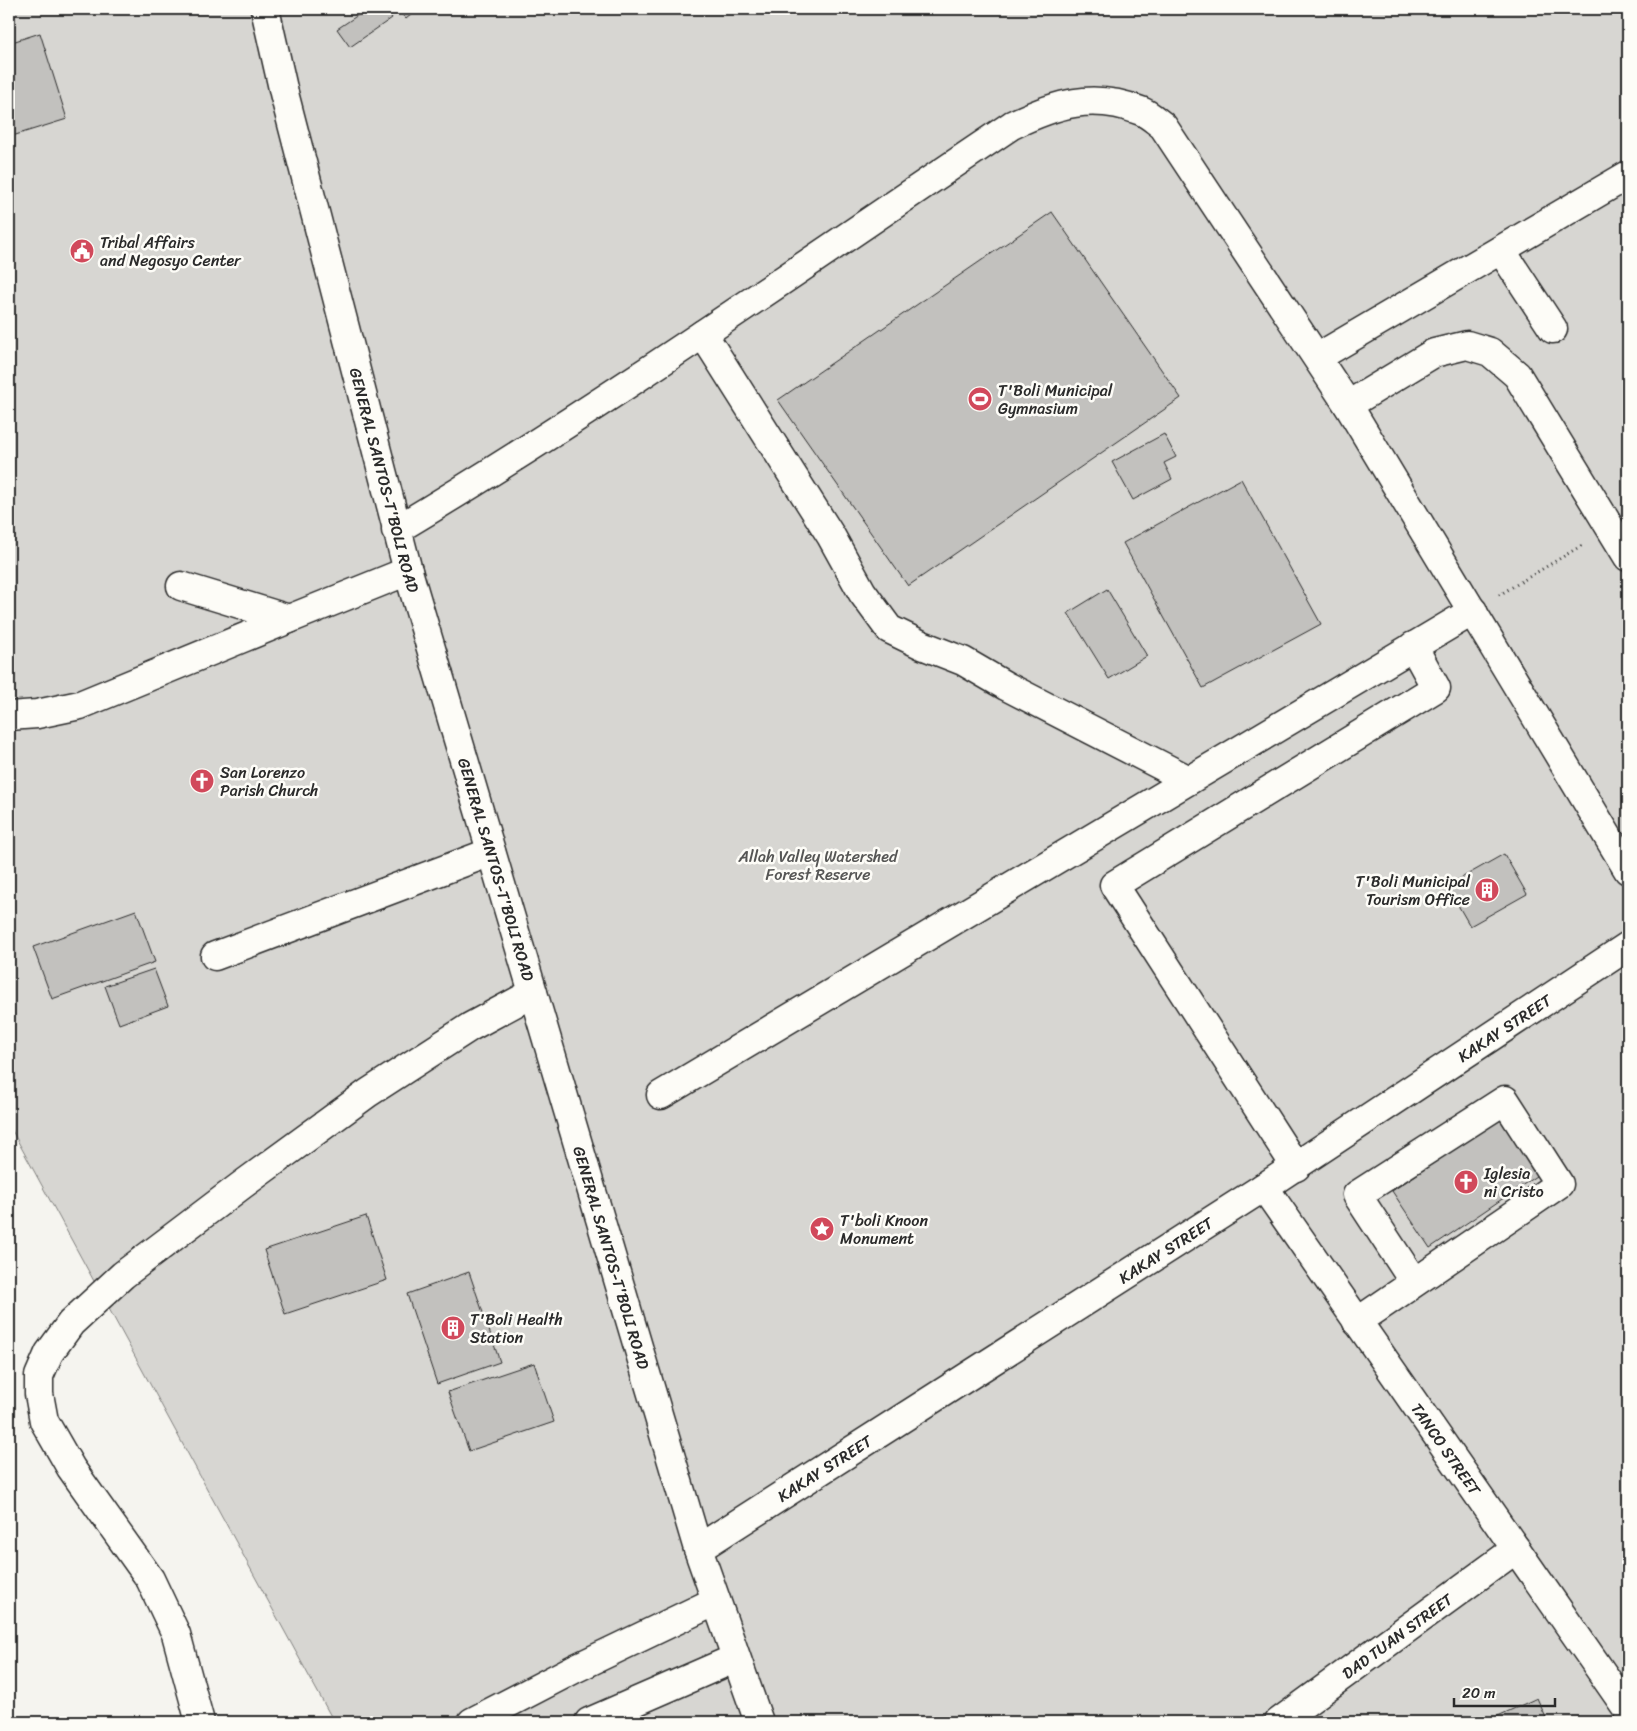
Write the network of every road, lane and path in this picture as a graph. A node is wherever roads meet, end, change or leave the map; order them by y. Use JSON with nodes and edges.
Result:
{"nodes":[{"id":1,"x":264,"y":9,"type":"edge"},
{"id":2,"x":1628,"y":175,"type":"edge"},
{"id":3,"x":1501,"y":250,"type":"junction"},
{"id":4,"x":1553,"y":329,"type":"dead end"},
{"id":5,"x":703,"y":334,"type":"junction"},
{"id":6,"x":1318,"y":357,"type":"junction"},
{"id":7,"x":1348,"y":405,"type":"junction"},
{"id":8,"x":1610,"y":528,"type":"junction"},
{"id":9,"x":396,"y":530,"type":"junction"},
{"id":10,"x":1628,"y":557,"type":"edge"},
{"id":11,"x":408,"y":572,"type":"junction"},
{"id":12,"x":181,"y":586,"type":"dead end"},
{"id":13,"x":1473,"y":611,"type":"junction"},
{"id":14,"x":289,"y":619,"type":"junction"},
{"id":15,"x":1412,"y":646,"type":"junction"},
{"id":16,"x":9,"y":716,"type":"edge"},
{"id":17,"x":1189,"y":780,"type":"junction"},
{"id":18,"x":491,"y":852,"type":"junction"},
{"id":19,"x":1628,"y":870,"type":"edge"},
{"id":20,"x":1628,"y":946,"type":"edge"},
{"id":21,"x":215,"y":956,"type":"dead end"},
{"id":22,"x":533,"y":993,"type":"junction"},
{"id":23,"x":661,"y":1095,"type":"dead end"},
{"id":24,"x":1296,"y":1166,"type":"junction"},
{"id":25,"x":1264,"y":1187,"type":"junction"},
{"id":26,"x":1414,"y":1282,"type":"junction"},
{"id":27,"x":1357,"y":1322,"type":"junction"},
{"id":28,"x":698,"y":1549,"type":"junction"},
{"id":29,"x":1516,"y":1549,"type":"junction"},
{"id":30,"x":716,"y":1601,"type":"junction"},
{"id":31,"x":736,"y":1658,"type":"junction"},
{"id":32,"x":1628,"y":1710,"type":"edge"},
{"id":33,"x":200,"y":1722,"type":"edge"},
{"id":34,"x":472,"y":1722,"type":"edge"},
{"id":35,"x":589,"y":1722,"type":"edge"},
{"id":36,"x":759,"y":1722,"type":"edge"},
{"id":37,"x":1279,"y":1722,"type":"edge"}],
"edges":[{"from":1,"to":9,"type":"street","name":"GENERAL SANTOS-T'BOLI ROAD"},
{"from":2,"to":3,"type":"street"},
{"from":3,"to":4,"type":"street"},
{"from":3,"to":6,"type":"street"},
{"from":5,"to":6,"type":"street"},
{"from":5,"to":9,"type":"street"},
{"from":5,"to":17,"type":"street"},
{"from":6,"to":7,"type":"street"},
{"from":7,"to":8,"type":"street"},
{"from":7,"to":13,"type":"street"},
{"from":8,"to":10,"type":"street"},
{"from":8,"to":13,"type":"path"},
{"from":9,"to":11,"type":"street","name":"GENERAL SANTOS-T'BOLI ROAD"},
{"from":11,"to":14,"type":"street"},
{"from":11,"to":18,"type":"street","name":"GENERAL SANTOS-T'BOLI ROAD"},
{"from":12,"to":14,"type":"street"},
{"from":13,"to":15,"type":"street"},
{"from":13,"to":19,"type":"street"},
{"from":14,"to":16,"type":"street"},
{"from":15,"to":17,"type":"street"},
{"from":15,"to":24,"type":"street"},
{"from":17,"to":23,"type":"street"},
{"from":18,"to":21,"type":"street"},
{"from":18,"to":22,"type":"street","name":"GENERAL SANTOS-T'BOLI ROAD"},
{"from":20,"to":24,"type":"street","name":"KAKAY STREET"},
{"from":22,"to":28,"type":"street","name":"GENERAL SANTOS-T'BOLI ROAD"},
{"from":22,"to":33,"type":"street"},
{"from":24,"to":25,"type":"street","name":"KAKAY STREET"},
{"from":25,"to":27,"type":"street","name":"TANCO STREET"},
{"from":25,"to":28,"type":"street","name":"KAKAY STREET"},
{"from":26,"to":26,"type":"street"},
{"from":26,"to":27,"type":"street"},
{"from":27,"to":29,"type":"street","name":"TANCO STREET"},
{"from":28,"to":30,"type":"street","name":"GENERAL SANTOS-T'BOLI ROAD"},
{"from":29,"to":32,"type":"street","name":"TANCO STREET"},
{"from":29,"to":37,"type":"street","name":"DAD TUAN STREET"},
{"from":30,"to":31,"type":"street","name":"GENERAL SANTOS-T'BOLI ROAD"},
{"from":30,"to":34,"type":"street"},
{"from":31,"to":35,"type":"street"},
{"from":31,"to":36,"type":"street","name":"GENERAL SANTOS-T'BOLI ROAD"}]}
